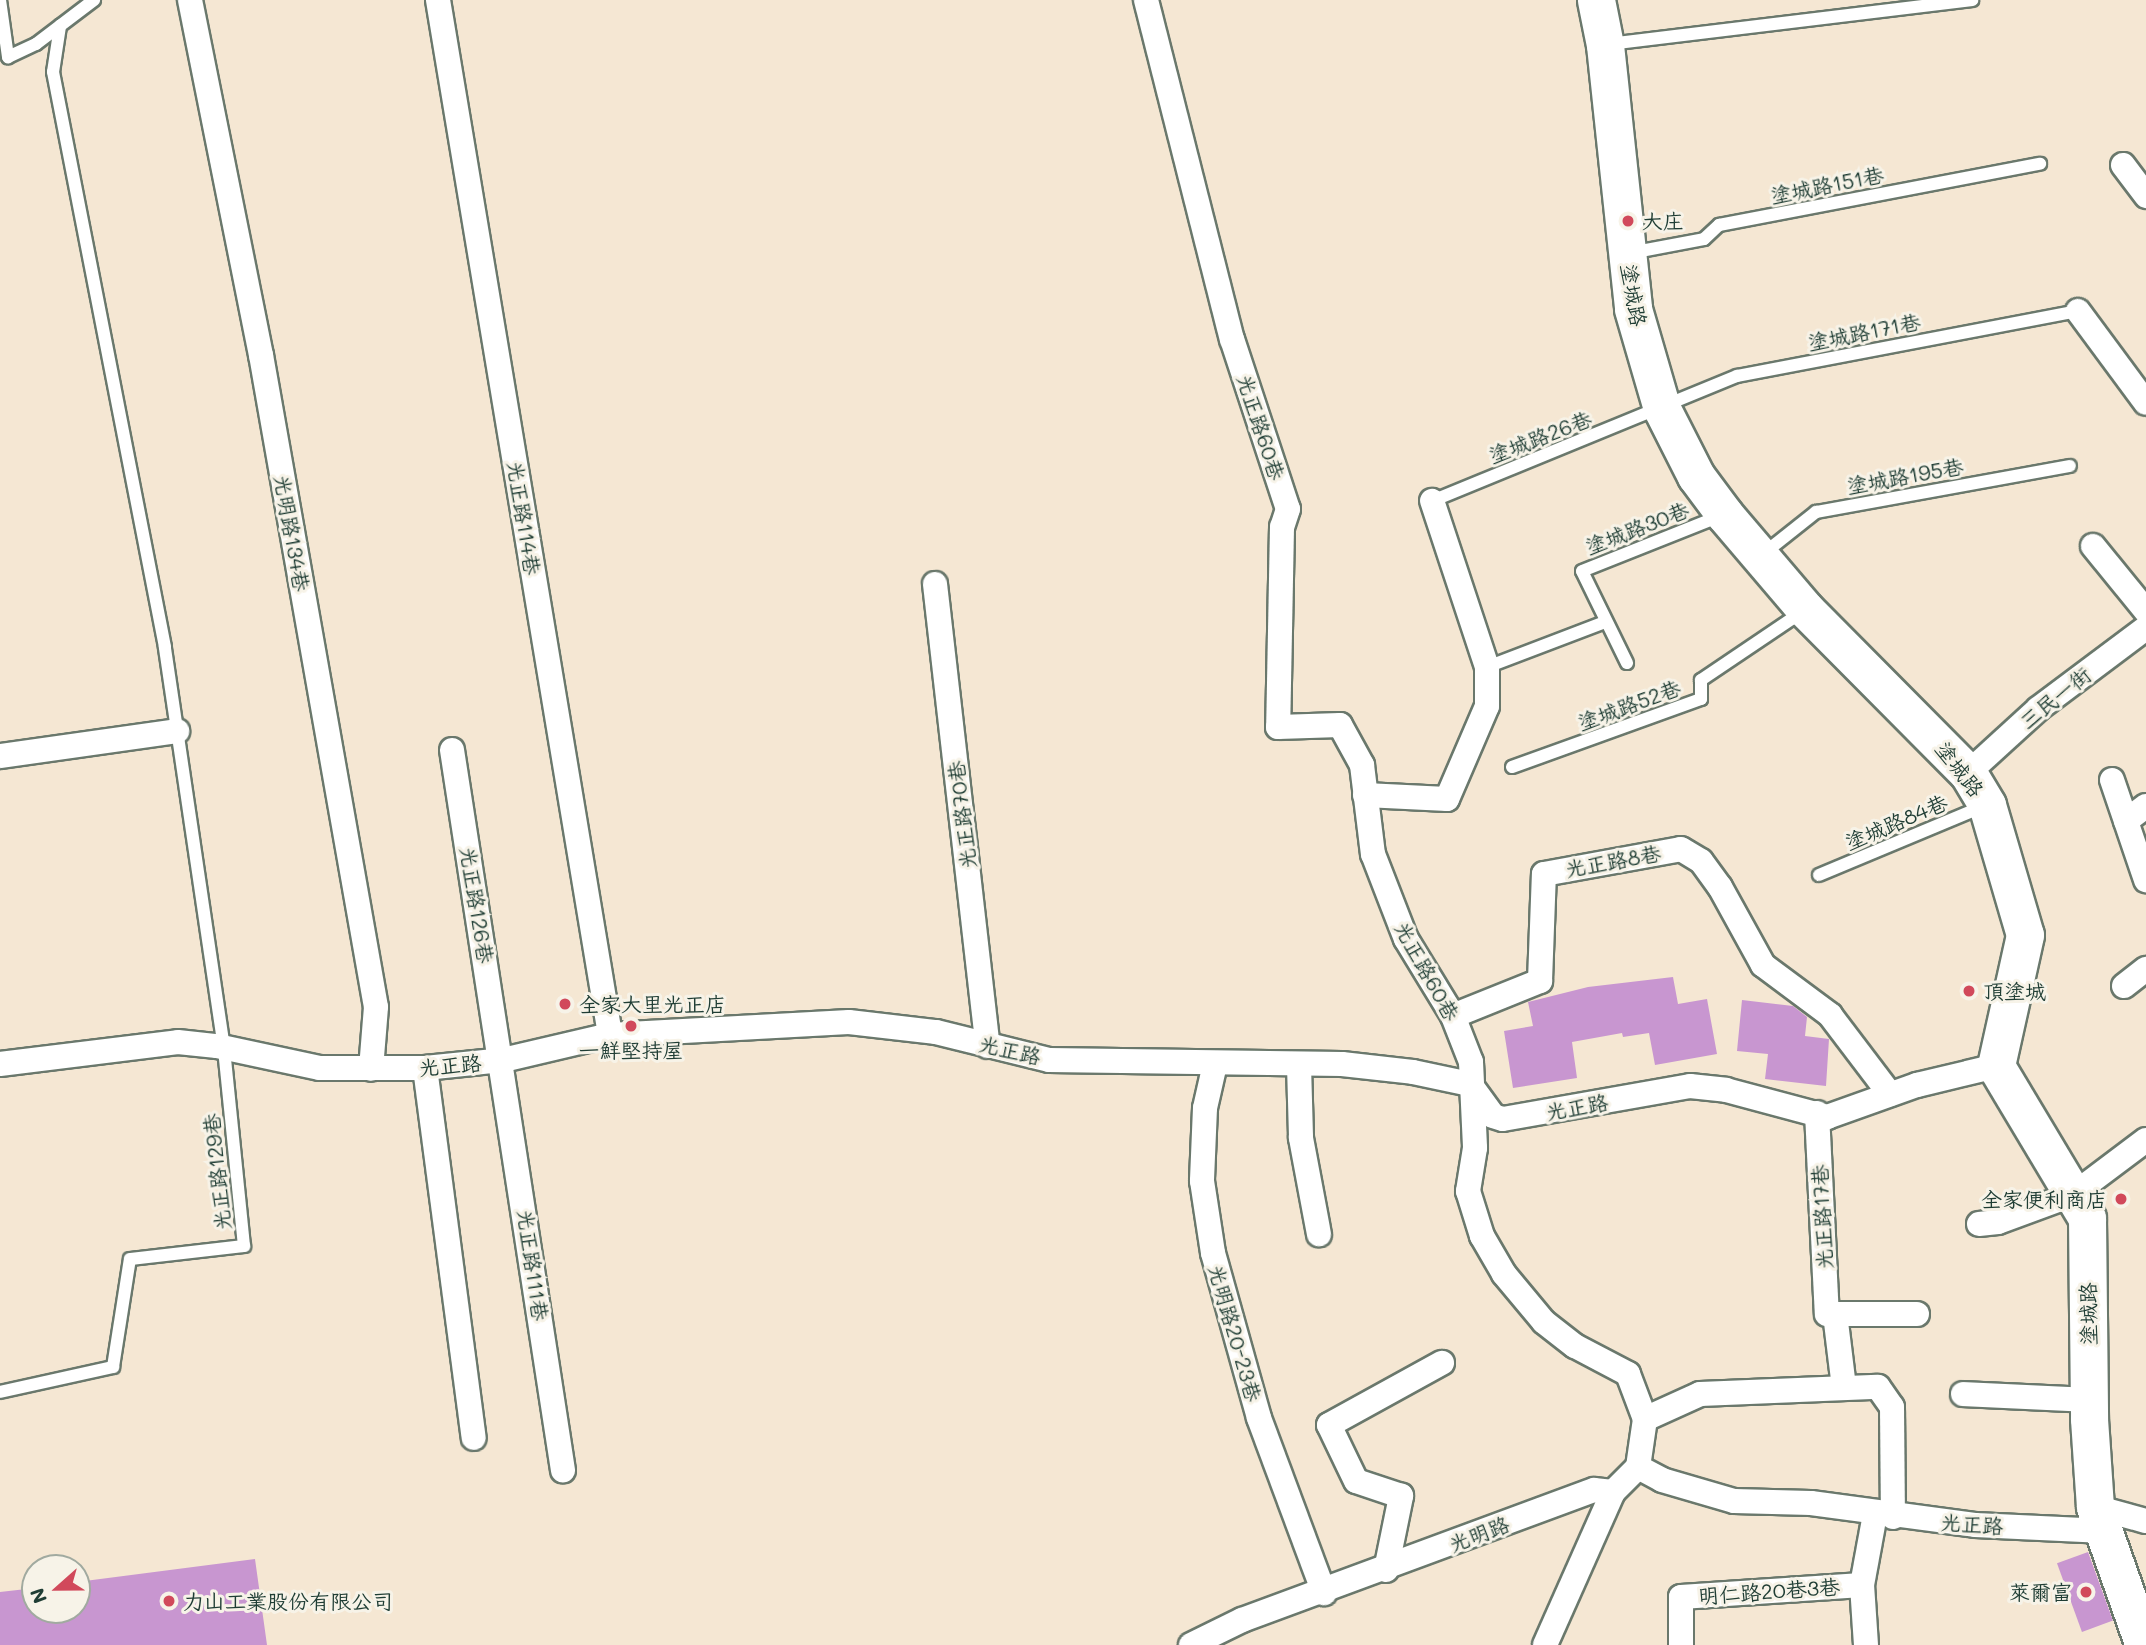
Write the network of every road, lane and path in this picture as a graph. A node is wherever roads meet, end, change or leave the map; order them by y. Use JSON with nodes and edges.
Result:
{"nodes":[{"id":1,"x":0,"y":0,"type":"edge"},
{"id":2,"x":94,"y":0,"type":"edge"},
{"id":3,"x":190,"y":0,"type":"edge"},
{"id":4,"x":438,"y":0,"type":"edge"},
{"id":5,"x":1146,"y":0,"type":"edge"},
{"id":6,"x":1596,"y":0,"type":"edge"},
{"id":7,"x":1972,"y":0,"type":"edge"},
{"id":8,"x":1912,"y":4,"type":"edge"},
{"id":9,"x":60,"y":26,"type":"junction"},
{"id":10,"x":1605,"y":45,"type":"junction"},
{"id":11,"x":2040,"y":164,"type":"dead end"},
{"id":12,"x":2123,"y":165,"type":"dead end"},
{"id":13,"x":2146,"y":196,"type":"edge"},
{"id":14,"x":1626,"y":253,"type":"junction"},
{"id":15,"x":2078,"y":311,"type":"joint"},
{"id":16,"x":2146,"y":403,"type":"edge"},
{"id":17,"x":1662,"y":409,"type":"junction"},
{"id":18,"x":2070,"y":466,"type":"dead end"},
{"id":19,"x":1432,"y":501,"type":"joint"},
{"id":20,"x":1725,"y":515,"type":"junction"},
{"id":21,"x":2093,"y":546,"type":"dead end"},
{"id":22,"x":1760,"y":556,"type":"junction"},
{"id":23,"x":935,"y":584,"type":"dead end"},
{"id":24,"x":1805,"y":609,"type":"junction"},
{"id":25,"x":2146,"y":611,"type":"edge"},
{"id":26,"x":1605,"y":622,"type":"junction"},
{"id":27,"x":2146,"y":628,"type":"edge"},
{"id":28,"x":1627,"y":663,"type":"dead end"},
{"id":29,"x":1487,"y":667,"type":"junction"},
{"id":30,"x":177,"y":731,"type":"junction"},
{"id":31,"x":452,"y":750,"type":"dead end"},
{"id":32,"x":0,"y":756,"type":"edge"},
{"id":33,"x":1511,"y":767,"type":"dead end"},
{"id":34,"x":1968,"y":773,"type":"junction"},
{"id":35,"x":2112,"y":780,"type":"dead end"},
{"id":36,"x":1365,"y":796,"type":"junction"},
{"id":37,"x":1987,"y":805,"type":"junction"},
{"id":38,"x":2146,"y":806,"type":"edge"},
{"id":39,"x":2126,"y":821,"type":"junction"},
{"id":40,"x":1819,"y":875,"type":"dead end"},
{"id":41,"x":2146,"y":880,"type":"edge"},
{"id":42,"x":2146,"y":969,"type":"edge"},
{"id":43,"x":2124,"y":986,"type":"dead end"},
{"id":44,"x":1453,"y":1016,"type":"junction"},
{"id":45,"x":610,"y":1035,"type":"junction"},
{"id":46,"x":988,"y":1046,"type":"junction"},
{"id":47,"x":224,"y":1048,"type":"junction"},
{"id":48,"x":503,"y":1060,"type":"junction"},
{"id":49,"x":0,"y":1064,"type":"edge"},
{"id":50,"x":1215,"y":1064,"type":"junction"},
{"id":51,"x":1299,"y":1065,"type":"junction"},
{"id":52,"x":1996,"y":1066,"type":"junction"},
{"id":53,"x":425,"y":1068,"type":"junction"},
{"id":54,"x":371,"y":1069,"type":"junction"},
{"id":55,"x":1469,"y":1084,"type":"junction"},
{"id":56,"x":1890,"y":1094,"type":"junction"},
{"id":57,"x":1817,"y":1113,"type":"junction"},
{"id":58,"x":2146,"y":1140,"type":"edge"},
{"id":59,"x":2074,"y":1194,"type":"junction"},
{"id":60,"x":1990,"y":1229,"type":"dead end"},
{"id":61,"x":1320,"y":1234,"type":"dead end"},
{"id":62,"x":1835,"y":1314,"type":"junction"},
{"id":63,"x":1917,"y":1314,"type":"dead end"},
{"id":64,"x":1441,"y":1363,"type":"dead end"},
{"id":65,"x":1844,"y":1387,"type":"junction"},
{"id":66,"x":0,"y":1392,"type":"edge"},
{"id":67,"x":1963,"y":1394,"type":"dead end"},
{"id":68,"x":2089,"y":1400,"type":"junction"},
{"id":69,"x":1645,"y":1419,"type":"junction"},
{"id":70,"x":474,"y":1438,"type":"dead end"},
{"id":71,"x":1638,"y":1467,"type":"junction"},
{"id":72,"x":563,"y":1470,"type":"dead end"},
{"id":73,"x":1613,"y":1492,"type":"junction"},
{"id":74,"x":1884,"y":1516,"type":"junction"},
{"id":75,"x":2100,"y":1519,"type":"junction"},
{"id":76,"x":2146,"y":1521,"type":"edge"},
{"id":77,"x":1386,"y":1570,"type":"junction"},
{"id":78,"x":1862,"y":1585,"type":"junction"},
{"id":79,"x":1324,"y":1592,"type":"junction"},
{"id":80,"x":1191,"y":1645,"type":"edge"},
{"id":81,"x":1545,"y":1645,"type":"edge"},
{"id":82,"x":1681,"y":1645,"type":"edge"},
{"id":83,"x":1867,"y":1645,"type":"edge"},
{"id":84,"x":2144,"y":1645,"type":"edge"}],
"edges":[{"from":1,"to":9,"type":"lane"},
{"from":2,"to":9,"type":"lane"},
{"from":3,"to":54,"type":"street","name":"光明路134巷"},
{"from":4,"to":45,"type":"street","name":"光正路114巷"},
{"from":5,"to":36,"type":"street","name":"光正路60巷"},
{"from":6,"to":10,"type":"street","name":"塗城路"},
{"from":7,"to":8,"type":"lane"},
{"from":8,"to":10,"type":"lane"},
{"from":9,"to":30,"type":"lane"},
{"from":10,"to":14,"type":"street","name":"塗城路"},
{"from":11,"to":14,"type":"lane","name":"塗城路151巷"},
{"from":12,"to":13,"type":"street"},
{"from":14,"to":17,"type":"street","name":"塗城路"},
{"from":15,"to":16,"type":"street"},
{"from":15,"to":17,"type":"lane","name":"塗城路171巷"},
{"from":17,"to":19,"type":"lane","name":"塗城路26巷"},
{"from":17,"to":20,"type":"street","name":"塗城路"},
{"from":18,"to":22,"type":"lane","name":"塗城路195巷"},
{"from":19,"to":29,"type":"street"},
{"from":20,"to":22,"type":"street","name":"塗城路"},
{"from":20,"to":26,"type":"lane","name":"塗城路30巷"},
{"from":21,"to":25,"type":"street"},
{"from":22,"to":24,"type":"street","name":"塗城路"},
{"from":23,"to":46,"type":"street","name":"光正路70巷"},
{"from":24,"to":33,"type":"lane","name":"塗城路52巷"},
{"from":24,"to":34,"type":"street","name":"塗城路"},
{"from":26,"to":28,"type":"lane","name":"塗城路30巷"},
{"from":26,"to":29,"type":"lane"},
{"from":27,"to":34,"type":"street","name":"三民一街"},
{"from":29,"to":36,"type":"street"},
{"from":30,"to":32,"type":"street"},
{"from":30,"to":47,"type":"lane"},
{"from":31,"to":48,"type":"street","name":"光正路126巷"},
{"from":34,"to":37,"type":"street","name":"塗城路"},
{"from":35,"to":39,"type":"street"},
{"from":36,"to":44,"type":"street","name":"光正路60巷"},
{"from":37,"to":40,"type":"lane","name":"塗城路84巷"},
{"from":37,"to":52,"type":"street","name":"塗城路"},
{"from":38,"to":39,"type":"street"},
{"from":39,"to":41,"type":"street"},
{"from":42,"to":43,"type":"street"},
{"from":44,"to":55,"type":"street","name":"光正路60巷"},
{"from":44,"to":56,"type":"street","name":"光正路8巷"},
{"from":45,"to":46,"type":"street","name":"光正路"},
{"from":45,"to":48,"type":"street","name":"光正路"},
{"from":46,"to":50,"type":"street","name":"光正路"},
{"from":47,"to":49,"type":"street","name":"光正路"},
{"from":47,"to":54,"type":"street","name":"光正路"},
{"from":47,"to":66,"type":"lane","name":"光正路129巷"},
{"from":48,"to":53,"type":"street","name":"光正路"},
{"from":48,"to":72,"type":"street","name":"光正路111巷"},
{"from":50,"to":51,"type":"street","name":"光正路"},
{"from":50,"to":79,"type":"street","name":"光明路20-23巷"},
{"from":51,"to":55,"type":"street","name":"光正路"},
{"from":51,"to":61,"type":"street"},
{"from":52,"to":56,"type":"street","name":"光正路"},
{"from":52,"to":59,"type":"street","name":"塗城路"},
{"from":53,"to":54,"type":"street","name":"光正路"},
{"from":53,"to":70,"type":"street"},
{"from":55,"to":57,"type":"street","name":"光正路"},
{"from":55,"to":69,"type":"street","name":"光正路60巷"},
{"from":56,"to":57,"type":"street","name":"光正路"},
{"from":57,"to":62,"type":"street","name":"光正路17巷"},
{"from":58,"to":59,"type":"street"},
{"from":59,"to":60,"type":"street"},
{"from":59,"to":68,"type":"street","name":"塗城路"},
{"from":62,"to":63,"type":"street"},
{"from":62,"to":65,"type":"street","name":"光正路17巷"},
{"from":64,"to":77,"type":"street"},
{"from":65,"to":69,"type":"street"},
{"from":65,"to":74,"type":"street"},
{"from":67,"to":68,"type":"street"},
{"from":68,"to":75,"type":"street","name":"塗城路"},
{"from":69,"to":71,"type":"street"},
{"from":71,"to":73,"type":"street"},
{"from":71,"to":74,"type":"street","name":"光正路"},
{"from":73,"to":77,"type":"street","name":"光明路"},
{"from":73,"to":81,"type":"street"},
{"from":74,"to":75,"type":"street","name":"光正路"},
{"from":74,"to":78,"type":"street"},
{"from":75,"to":76,"type":"street","name":"光正路"},
{"from":75,"to":84,"type":"street","name":"塗城路"},
{"from":77,"to":79,"type":"street","name":"光明路"},
{"from":78,"to":82,"type":"street","name":"明仁路20巷3巷"},
{"from":78,"to":83,"type":"street"},
{"from":79,"to":80,"type":"street","name":"光明路"}]}
